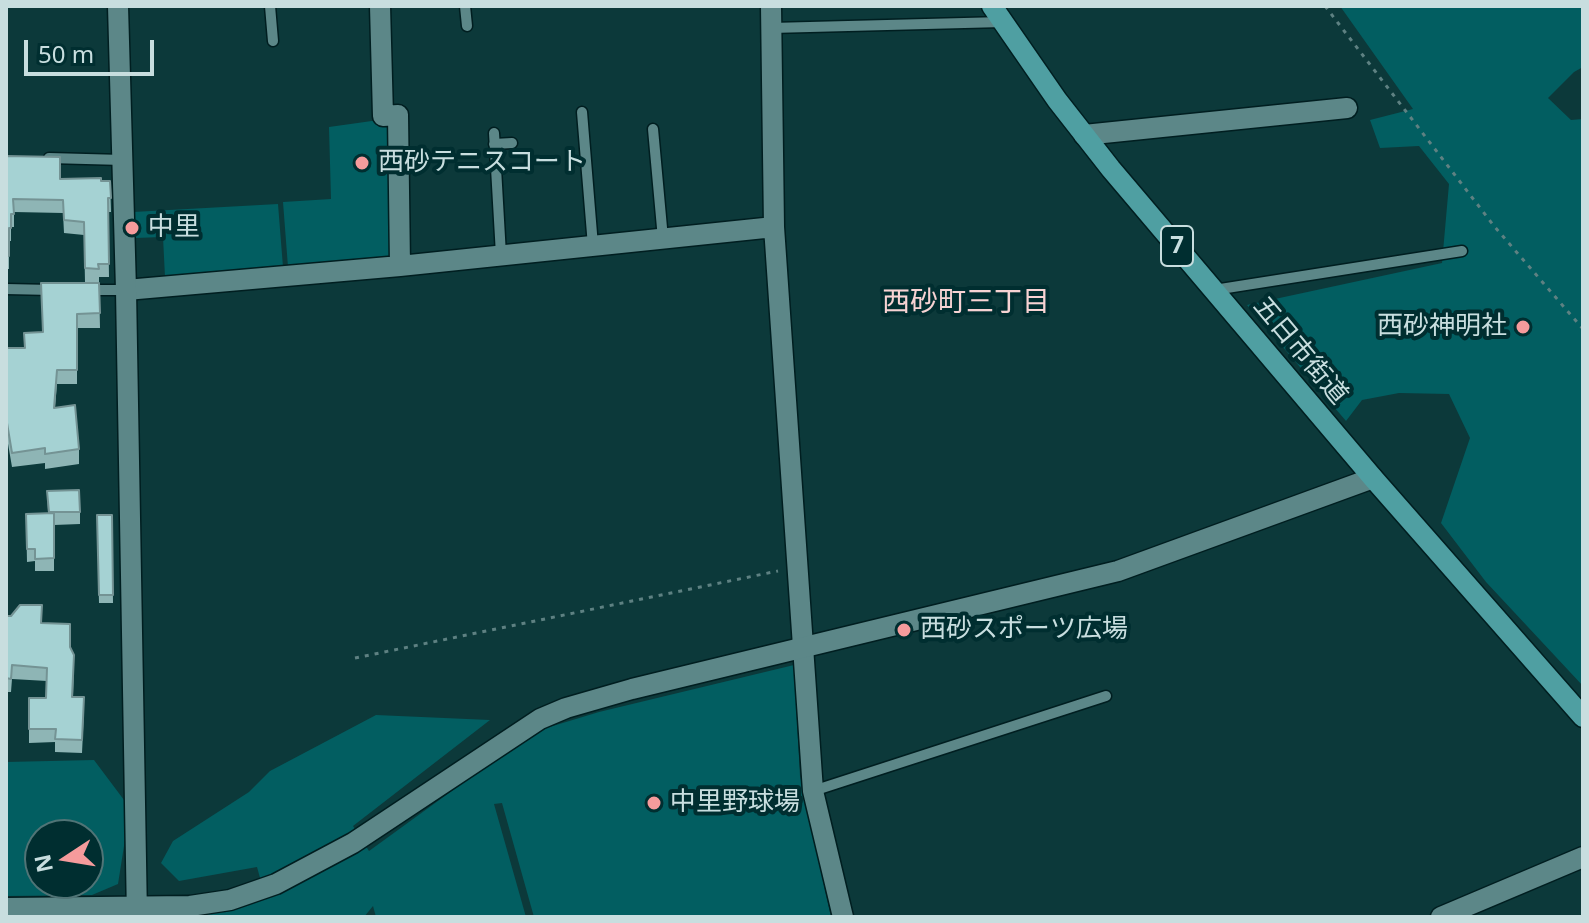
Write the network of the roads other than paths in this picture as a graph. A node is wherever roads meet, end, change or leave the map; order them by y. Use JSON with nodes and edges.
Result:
{"nodes":[{"id":1,"x":118,"y":6,"type":"edge"},
{"id":2,"x":270,"y":6,"type":"edge"},
{"id":3,"x":380,"y":6,"type":"edge"},
{"id":4,"x":465,"y":6,"type":"edge"},
{"id":5,"x":771,"y":6,"type":"edge"},
{"id":6,"x":997,"y":14,"type":"edge"},
{"id":7,"x":467,"y":26,"type":"dead end"},
{"id":8,"x":771,"y":28,"type":"junction"},
{"id":9,"x":273,"y":41,"type":"dead end"},
{"id":10,"x":1347,"y":108,"type":"dead end"},
{"id":11,"x":582,"y":112,"type":"dead end"},
{"id":12,"x":653,"y":129,"type":"dead end"},
{"id":13,"x":1084,"y":135,"type":"junction"},
{"id":14,"x":512,"y":143,"type":"dead end"},
{"id":15,"x":35,"y":157,"type":"edge"},
{"id":16,"x":123,"y":160,"type":"junction"},
{"id":17,"x":774,"y":227,"type":"junction"},
{"id":18,"x":663,"y":239,"type":"junction"},
{"id":19,"x":593,"y":246,"type":"junction"},
{"id":20,"x":1462,"y":251,"type":"dead end"},
{"id":21,"x":501,"y":255,"type":"junction"},
{"id":22,"x":400,"y":266,"type":"junction"},
{"id":23,"x":6,"y":289,"type":"edge"},
{"id":24,"x":66,"y":290,"type":"edge"},
{"id":25,"x":81,"y":290,"type":"edge"},
{"id":26,"x":126,"y":290,"type":"junction"},
{"id":27,"x":1214,"y":290,"type":"junction"},
{"id":28,"x":1373,"y":478,"type":"junction"},
{"id":29,"x":803,"y":648,"type":"junction"},
{"id":30,"x":1106,"y":696,"type":"dead end"},
{"id":31,"x":1583,"y":717,"type":"edge"},
{"id":32,"x":813,"y":791,"type":"junction"},
{"id":33,"x":1583,"y":857,"type":"edge"},
{"id":34,"x":6,"y":908,"type":"edge"},
{"id":35,"x":137,"y":912,"type":"edge"},
{"id":36,"x":843,"y":917,"type":"edge"},
{"id":37,"x":1441,"y":917,"type":"edge"}],
"edges":[{"from":1,"to":16,"type":"street"},
{"from":2,"to":9,"type":"lane"},
{"from":3,"to":22,"type":"street"},
{"from":4,"to":7,"type":"lane"},
{"from":5,"to":8,"type":"street"},
{"from":6,"to":8,"type":"lane"},
{"from":6,"to":13,"type":"main road","name":"五日市街道","number":"7"},
{"from":8,"to":17,"type":"street"},
{"from":10,"to":13,"type":"street"},
{"from":11,"to":19,"type":"lane"},
{"from":12,"to":18,"type":"lane"},
{"from":13,"to":27,"type":"main road","name":"五日市街道","number":"7"},
{"from":14,"to":21,"type":"lane"},
{"from":15,"to":16,"type":"lane"},
{"from":16,"to":26,"type":"street"},
{"from":17,"to":18,"type":"street"},
{"from":17,"to":29,"type":"street"},
{"from":18,"to":19,"type":"street"},
{"from":19,"to":21,"type":"street"},
{"from":20,"to":27,"type":"lane"},
{"from":21,"to":22,"type":"street"},
{"from":22,"to":26,"type":"street"},
{"from":23,"to":24,"type":"lane"},
{"from":25,"to":26,"type":"lane"},
{"from":26,"to":35,"type":"street"},
{"from":27,"to":28,"type":"main road","name":"五日市街道","number":"7"},
{"from":28,"to":29,"type":"street"},
{"from":28,"to":31,"type":"main road","name":"五日市街道","number":"7"},
{"from":29,"to":32,"type":"street"},
{"from":29,"to":35,"type":"street"},
{"from":30,"to":32,"type":"lane"},
{"from":32,"to":36,"type":"street"},
{"from":33,"to":37,"type":"street"},
{"from":34,"to":35,"type":"street"}]}
